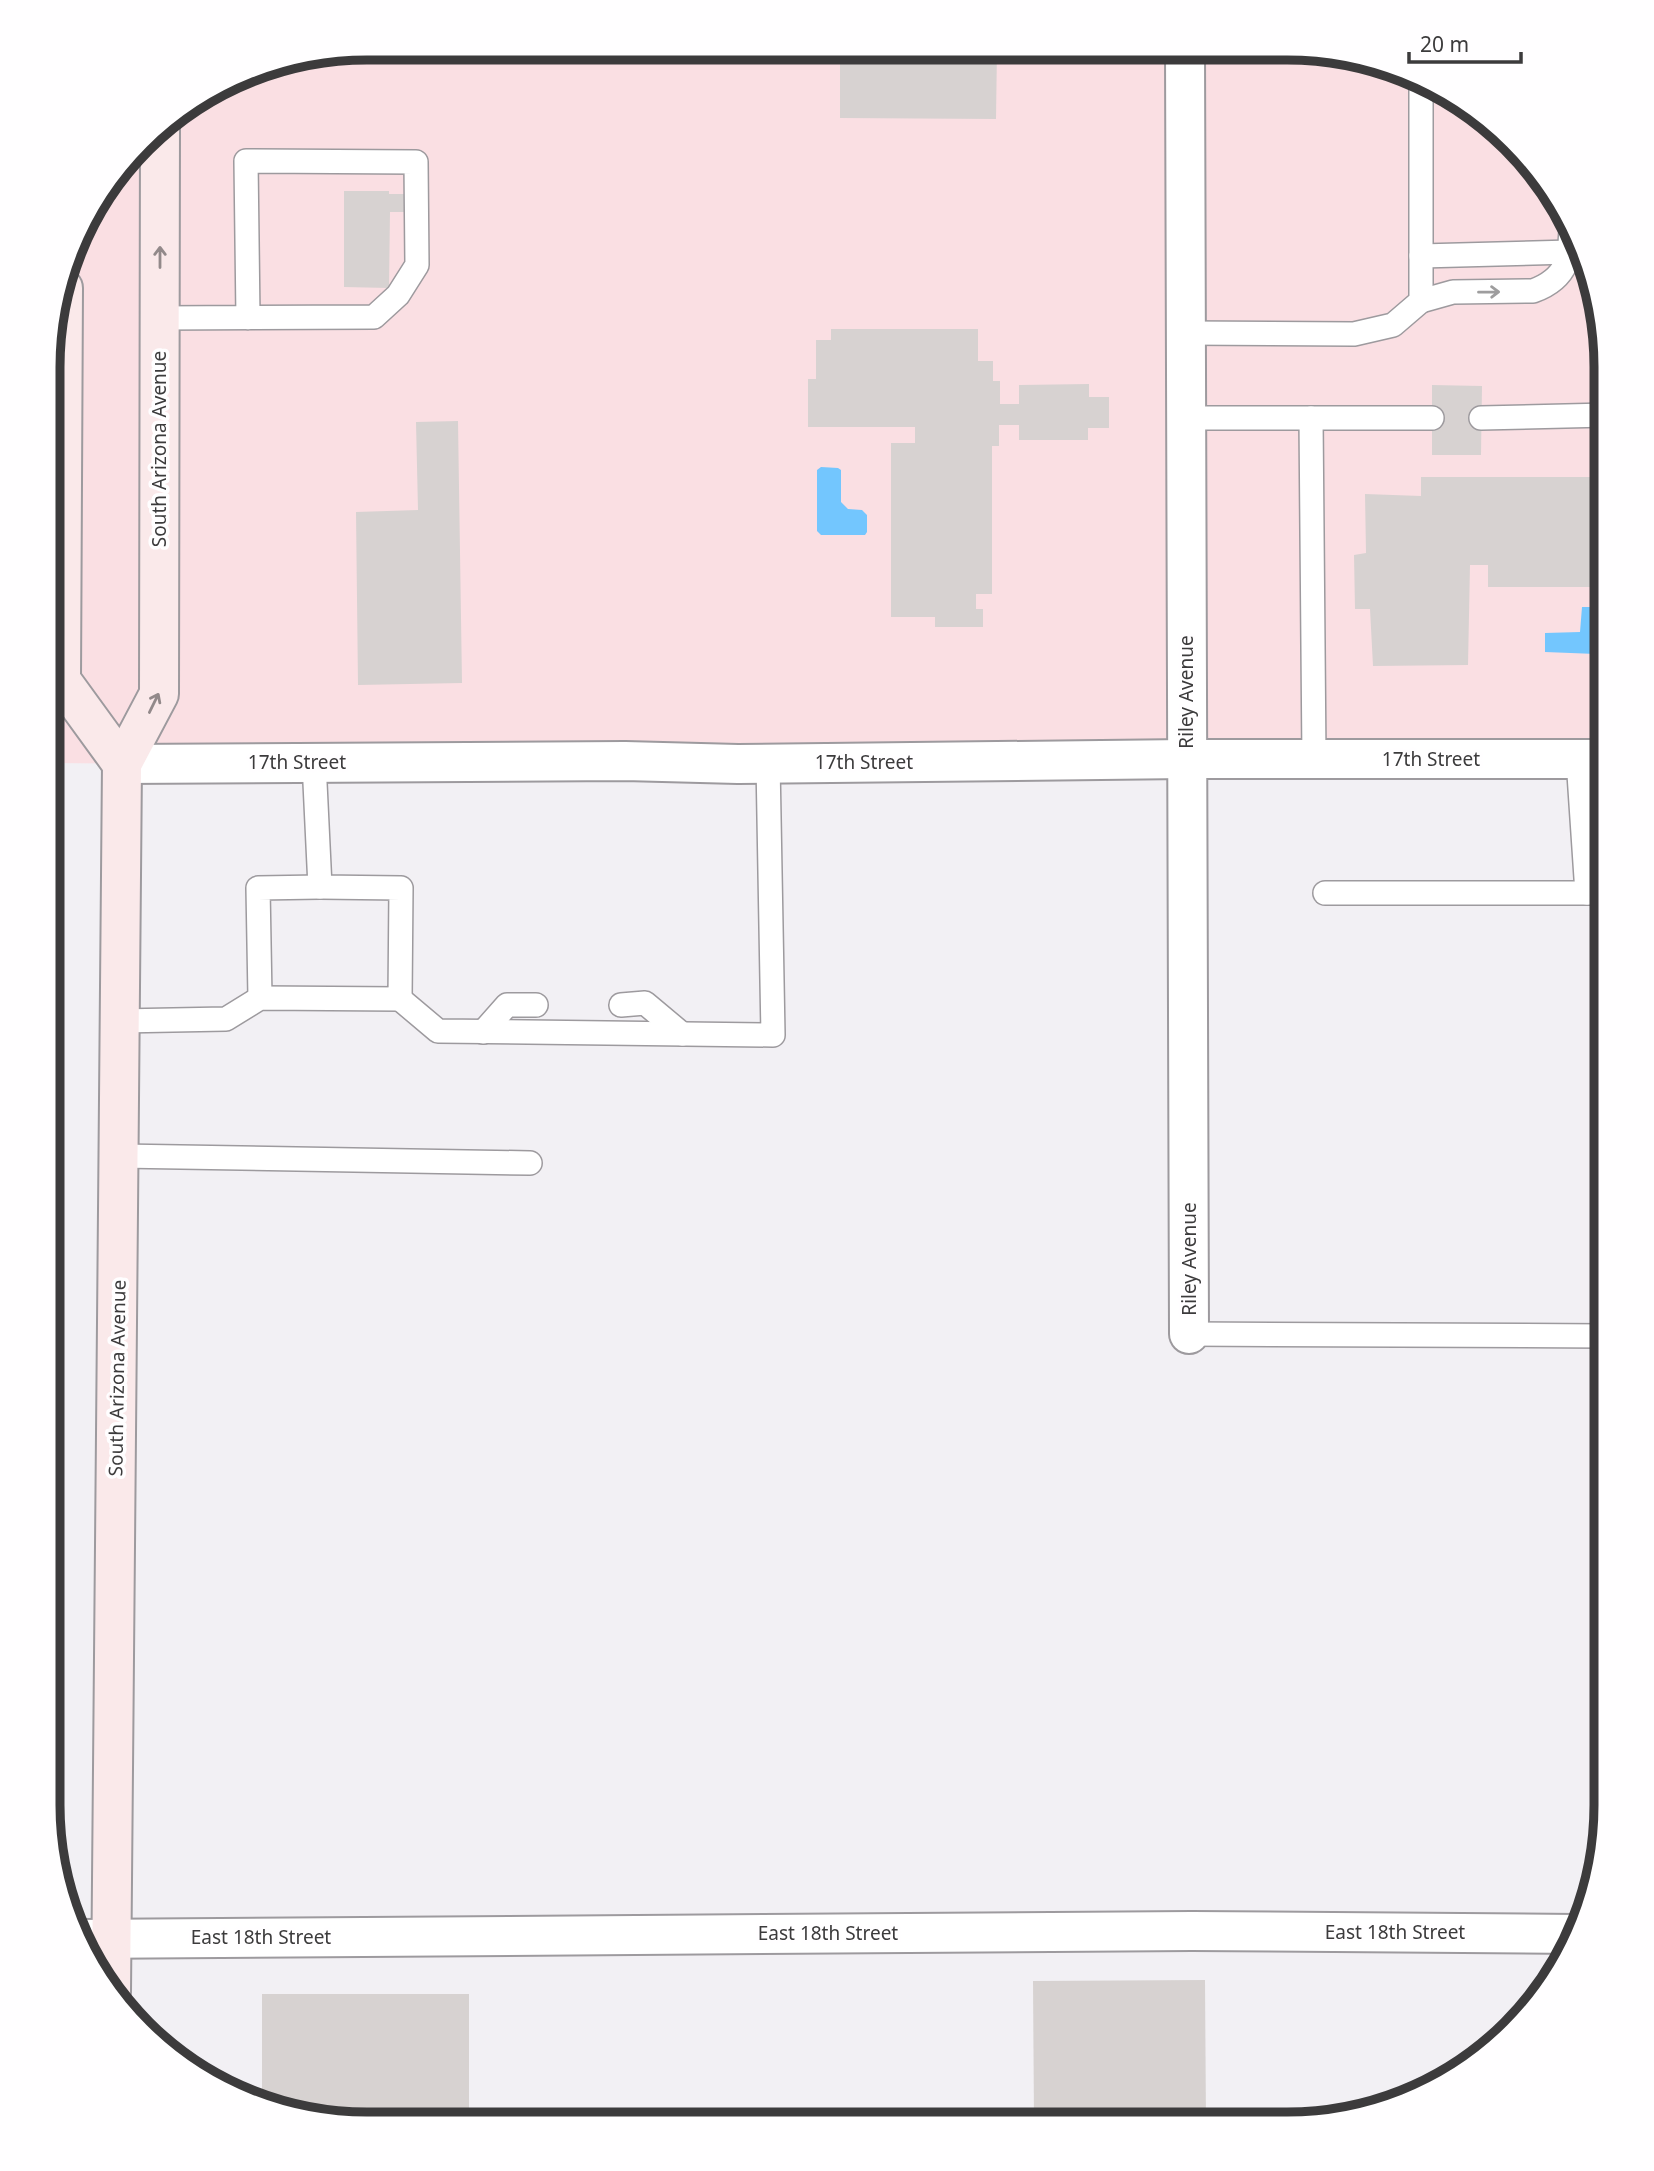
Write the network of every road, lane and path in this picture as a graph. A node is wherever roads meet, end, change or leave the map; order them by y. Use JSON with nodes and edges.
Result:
{"nodes":[{"id":1,"x":1185,"y":60,"type":"edge"},
{"id":2,"x":1420,"y":90,"type":"edge"},
{"id":3,"x":160,"y":139,"type":"edge"},
{"id":4,"x":1571,"y":252,"type":"joint"},
{"id":5,"x":1422,"y":256,"type":"junction"},
{"id":6,"x":1422,"y":301,"type":"junction"},
{"id":7,"x":160,"y":318,"type":"junction"},
{"id":8,"x":248,"y":318,"type":"junction"},
{"id":9,"x":62,"y":327,"type":"edge"},
{"id":10,"x":1185,"y":333,"type":"junction"},
{"id":11,"x":1594,"y":415,"type":"edge"},
{"id":12,"x":1186,"y":418,"type":"junction"},
{"id":13,"x":1311,"y":418,"type":"junction"},
{"id":14,"x":1432,"y":418,"type":"dead end"},
{"id":15,"x":1480,"y":418,"type":"dead end"},
{"id":16,"x":1186,"y":759,"type":"junction"},
{"id":17,"x":1314,"y":759,"type":"junction"},
{"id":18,"x":1592,"y":759,"type":"edge"},
{"id":19,"x":314,"y":762,"type":"junction"},
{"id":20,"x":768,"y":763,"type":"junction"},
{"id":21,"x":122,"y":764,"type":"junction"},
{"id":22,"x":1594,"y":813,"type":"edge"},
{"id":23,"x":320,"y":887,"type":"junction"},
{"id":24,"x":1325,"y":893,"type":"dead end"},
{"id":25,"x":1594,"y":893,"type":"edge"},
{"id":26,"x":260,"y":998,"type":"junction"},
{"id":27,"x":400,"y":999,"type":"junction"},
{"id":28,"x":536,"y":1004,"type":"dead end"},
{"id":29,"x":621,"y":1004,"type":"dead end"},
{"id":30,"x":120,"y":1021,"type":"junction"},
{"id":31,"x":483,"y":1032,"type":"junction"},
{"id":32,"x":682,"y":1034,"type":"junction"},
{"id":33,"x":120,"y":1156,"type":"junction"},
{"id":34,"x":530,"y":1163,"type":"dead end"},
{"id":35,"x":1189,"y":1334,"type":"joint"},
{"id":36,"x":1594,"y":1336,"type":"edge"},
{"id":37,"x":1566,"y":1934,"type":"edge"},
{"id":38,"x":94,"y":1938,"type":"edge"},
{"id":39,"x":99,"y":1955,"type":"edge"}],
"edges":[{"from":1,"to":10,"type":"street","name":"Riley Avenue"},
{"from":2,"to":5,"type":"lane"},
{"from":7,"to":3,"type":"street","name":"South Arizona Avenue","one_way":true},
{"from":4,"to":5,"type":"lane"},
{"from":6,"to":4,"type":"lane","one_way":true},
{"from":5,"to":6,"type":"lane"},
{"from":6,"to":10,"type":"lane"},
{"from":7,"to":8,"type":"lane"},
{"from":21,"to":7,"type":"street","name":"South Arizona Avenue","one_way":true},
{"from":8,"to":8,"type":"lane"},
{"from":9,"to":21,"type":"street"},
{"from":10,"to":12,"type":"street","name":"Riley Avenue"},
{"from":11,"to":15,"type":"lane"},
{"from":12,"to":13,"type":"lane"},
{"from":12,"to":16,"type":"street","name":"Riley Avenue"},
{"from":13,"to":14,"type":"lane"},
{"from":13,"to":17,"type":"lane"},
{"from":16,"to":17,"type":"street","name":"17th Street"},
{"from":16,"to":20,"type":"street","name":"17th Street"},
{"from":16,"to":35,"type":"street","name":"Riley Avenue"},
{"from":17,"to":18,"type":"street","name":"17th Street"},
{"from":18,"to":22,"type":"lane"},
{"from":19,"to":20,"type":"street","name":"17th Street"},
{"from":19,"to":21,"type":"street","name":"17th Street"},
{"from":19,"to":23,"type":"lane"},
{"from":20,"to":32,"type":"lane"},
{"from":21,"to":30,"type":"street","name":"South Arizona Avenue"},
{"from":23,"to":26,"type":"lane"},
{"from":23,"to":27,"type":"lane"},
{"from":24,"to":25,"type":"lane"},
{"from":26,"to":27,"type":"lane"},
{"from":26,"to":30,"type":"lane"},
{"from":27,"to":31,"type":"lane"},
{"from":28,"to":31,"type":"lane"},
{"from":29,"to":32,"type":"lane"},
{"from":30,"to":33,"type":"street","name":"South Arizona Avenue"},
{"from":31,"to":32,"type":"lane"},
{"from":33,"to":34,"type":"lane"},
{"from":33,"to":38,"type":"street","name":"South Arizona Avenue"},
{"from":35,"to":36,"type":"lane"},
{"from":37,"to":38,"type":"street","name":"East 18th Street"},
{"from":38,"to":39,"type":"street","name":"South Arizona Avenue"}]}
